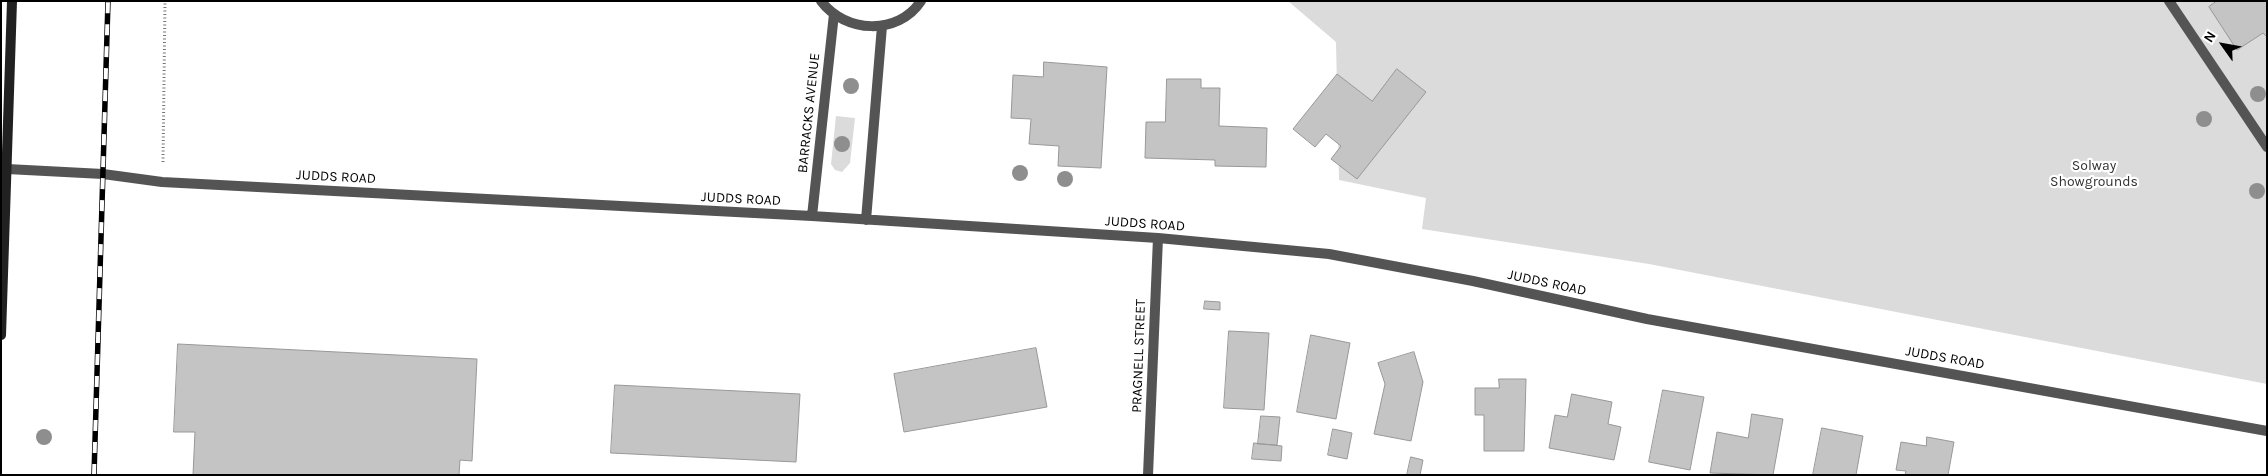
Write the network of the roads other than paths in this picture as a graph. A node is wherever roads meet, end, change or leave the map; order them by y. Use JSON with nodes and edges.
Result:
{"nodes":[{"id":1,"x":12,"y":1,"type":"edge"},
{"id":2,"x":821,"y":1,"type":"edge"},
{"id":3,"x":921,"y":1,"type":"edge"},
{"id":4,"x":2169,"y":1,"type":"edge"},
{"id":5,"x":834,"y":14,"type":"junction"},
{"id":6,"x":882,"y":26,"type":"junction"},
{"id":7,"x":2267,"y":147,"type":"edge"},
{"id":8,"x":7,"y":169,"type":"junction"},
{"id":9,"x":812,"y":216,"type":"junction"},
{"id":10,"x":866,"y":220,"type":"junction"},
{"id":11,"x":1158,"y":238,"type":"junction"},
{"id":12,"x":1,"y":335,"type":"edge"},
{"id":13,"x":2267,"y":431,"type":"edge"},
{"id":14,"x":1148,"y":475,"type":"edge"}],
"edges":[{"from":1,"to":8,"type":"main road"},
{"from":2,"to":5,"type":"street"},
{"from":3,"to":6,"type":"street"},
{"from":4,"to":7,"type":"street"},
{"from":5,"to":6,"type":"street"},
{"from":5,"to":9,"type":"street","name":"BARRACKS AVENUE"},
{"from":6,"to":10,"type":"street"},
{"from":8,"to":9,"type":"street","name":"JUDDS ROAD"},
{"from":8,"to":12,"type":"main road"},
{"from":9,"to":10,"type":"street","name":"JUDDS ROAD"},
{"from":10,"to":11,"type":"street","name":"JUDDS ROAD"},
{"from":11,"to":13,"type":"street","name":"JUDDS ROAD"},
{"from":11,"to":14,"type":"street","name":"PRAGNELL STREET"}]}
